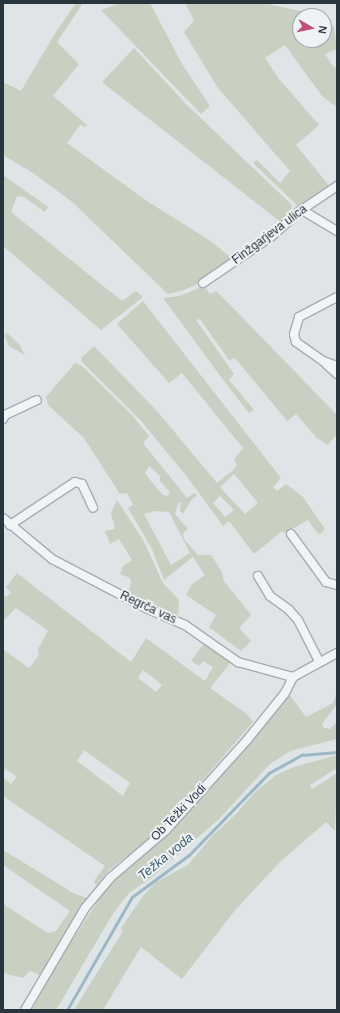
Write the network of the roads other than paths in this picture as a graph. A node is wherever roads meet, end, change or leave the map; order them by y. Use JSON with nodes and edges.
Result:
{"nodes":[{"id":1,"x":337,"y":186,"type":"edge"},
{"id":2,"x":302,"y":210,"type":"junction"},
{"id":3,"x":337,"y":231,"type":"edge"},
{"id":4,"x":203,"y":283,"type":"dead end"},
{"id":5,"x":337,"y":296,"type":"edge"},
{"id":6,"x":323,"y":361,"type":"junction"},
{"id":7,"x":337,"y":366,"type":"edge"},
{"id":8,"x":337,"y":374,"type":"edge"},
{"id":9,"x":37,"y":400,"type":"dead end"},
{"id":10,"x":4,"y":415,"type":"edge"},
{"id":11,"x":93,"y":508,"type":"dead end"},
{"id":12,"x":3,"y":518,"type":"edge"},
{"id":13,"x":10,"y":525,"type":"junction"},
{"id":14,"x":291,"y":534,"type":"dead end"},
{"id":15,"x":258,"y":576,"type":"dead end"},
{"id":16,"x":337,"y":585,"type":"edge"},
{"id":17,"x":337,"y":653,"type":"edge"},
{"id":18,"x":319,"y":662,"type":"junction"},
{"id":19,"x":293,"y":677,"type":"junction"},
{"id":20,"x":25,"y":1010,"type":"edge"}],
"edges":[{"from":1,"to":2,"type":"street","name":"Finžgarjeva ulica"},
{"from":2,"to":3,"type":"street"},
{"from":2,"to":4,"type":"street","name":"Finžgarjeva ulica"},
{"from":5,"to":6,"type":"street"},
{"from":6,"to":7,"type":"street"},
{"from":6,"to":8,"type":"street"},
{"from":9,"to":10,"type":"street"},
{"from":11,"to":13,"type":"street"},
{"from":12,"to":13,"type":"street","name":"Regrča vas"},
{"from":13,"to":19,"type":"street","name":"Regrča vas"},
{"from":14,"to":16,"type":"street"},
{"from":15,"to":18,"type":"street"},
{"from":17,"to":18,"type":"street"},
{"from":18,"to":19,"type":"street"},
{"from":19,"to":20,"type":"street","name":"Ob Težki Vodi"}]}
